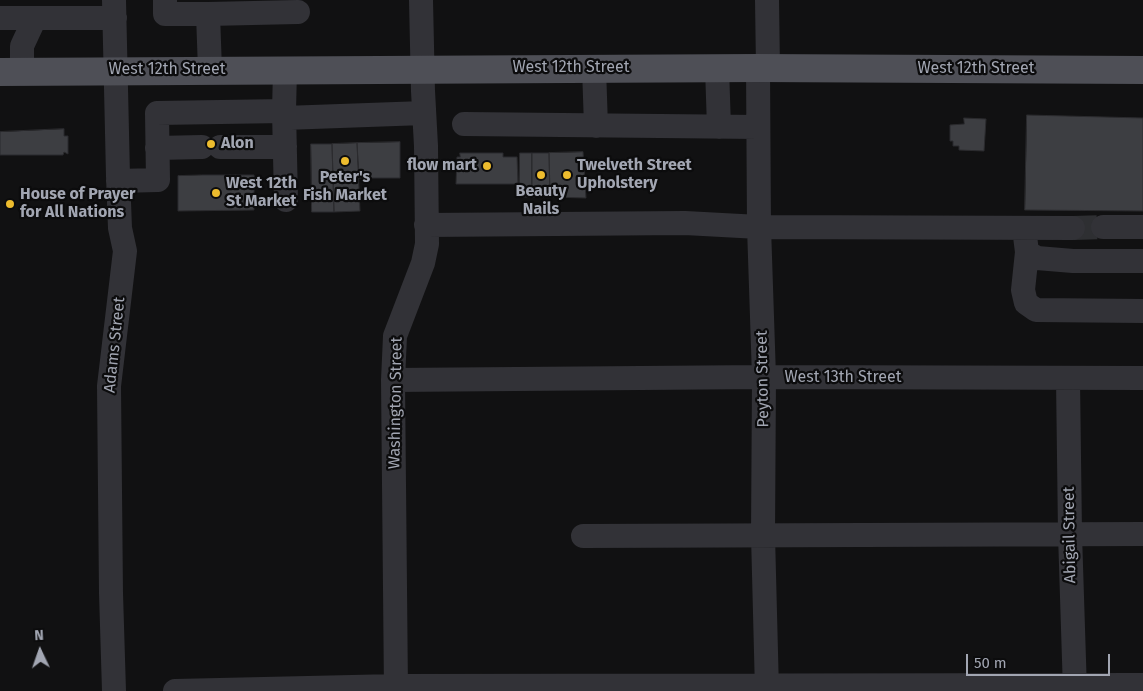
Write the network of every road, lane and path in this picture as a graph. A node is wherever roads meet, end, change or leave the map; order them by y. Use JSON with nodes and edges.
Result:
{"nodes":[{"id":1,"x":165,"y":0,"type":"edge"},
{"id":2,"x":421,"y":0,"type":"edge"},
{"id":3,"x":767,"y":0,"type":"edge"},
{"id":4,"x":114,"y":9,"type":"edge"},
{"id":5,"x":298,"y":12,"type":"dead end"},
{"id":6,"x":208,"y":14,"type":"junction"},
{"id":7,"x":0,"y":18,"type":"edge"},
{"id":8,"x":35,"y":18,"type":"junction"},
{"id":9,"x":594,"y":68,"type":"junction"},
{"id":10,"x":717,"y":68,"type":"junction"},
{"id":11,"x":763,"y":68,"type":"junction"},
{"id":12,"x":422,"y":69,"type":"junction"},
{"id":13,"x":210,"y":70,"type":"junction"},
{"id":14,"x":285,"y":70,"type":"junction"},
{"id":15,"x":1143,"y":70,"type":"edge"},
{"id":16,"x":116,"y":71,"type":"junction"},
{"id":17,"x":11,"y":72,"type":"edge"},
{"id":18,"x":424,"y":112,"type":"junction"},
{"id":19,"x":284,"y":114,"type":"junction"},
{"id":20,"x":464,"y":124,"type":"dead end"},
{"id":21,"x":596,"y":126,"type":"junction"},
{"id":22,"x":719,"y":127,"type":"junction"},
{"id":23,"x":758,"y":127,"type":"junction"},
{"id":24,"x":285,"y":147,"type":"junction"},
{"id":25,"x":157,"y":148,"type":"junction"},
{"id":26,"x":118,"y":181,"type":"junction"},
{"id":27,"x":286,"y":200,"type":"dead end"},
{"id":28,"x":426,"y":225,"type":"junction"},
{"id":29,"x":759,"y":227,"type":"junction"},
{"id":30,"x":1102,"y":227,"type":"tunnel mouth"},
{"id":31,"x":1143,"y":227,"type":"edge"},
{"id":32,"x":1024,"y":228,"type":"junction"},
{"id":33,"x":1073,"y":228,"type":"tunnel mouth"},
{"id":34,"x":1027,"y":252,"type":"junction"},
{"id":35,"x":1143,"y":261,"type":"edge"},
{"id":36,"x":1143,"y":311,"type":"edge"},
{"id":37,"x":764,"y":377,"type":"junction"},
{"id":38,"x":1143,"y":378,"type":"edge"},
{"id":39,"x":1068,"y":379,"type":"junction"},
{"id":40,"x":393,"y":380,"type":"junction"},
{"id":41,"x":1070,"y":534,"type":"junction"},
{"id":42,"x":1143,"y":534,"type":"edge"},
{"id":43,"x":763,"y":535,"type":"junction"},
{"id":44,"x":583,"y":536,"type":"dead end"},
{"id":45,"x":1143,"y":686,"type":"edge"},
{"id":46,"x":396,"y":688,"type":"edge"},
{"id":47,"x":767,"y":688,"type":"edge"},
{"id":48,"x":1075,"y":688,"type":"edge"},
{"id":49,"x":114,"y":691,"type":"edge"},
{"id":50,"x":175,"y":691,"type":"edge"}],
"edges":[{"from":1,"to":6,"type":"street"},
{"from":2,"to":12,"type":"street","name":"Washington Street"},
{"from":3,"to":11,"type":"street","name":"Peyton Street"},
{"from":4,"to":8,"type":"street"},
{"from":4,"to":16,"type":"street","name":"Adams Street"},
{"from":5,"to":6,"type":"street"},
{"from":6,"to":13,"type":"street"},
{"from":7,"to":8,"type":"street"},
{"from":8,"to":17,"type":"street"},
{"from":9,"to":10,"type":"main road","name":"West 12th Street"},
{"from":9,"to":12,"type":"main road","name":"West 12th Street"},
{"from":9,"to":21,"type":"street"},
{"from":10,"to":11,"type":"main road","name":"West 12th Street"},
{"from":10,"to":22,"type":"street"},
{"from":11,"to":15,"type":"main road","name":"West 12th Street"},
{"from":11,"to":23,"type":"street","name":"Peyton Street"},
{"from":12,"to":14,"type":"main road","name":"West 12th Street"},
{"from":12,"to":18,"type":"street","name":"Washington Street"},
{"from":13,"to":14,"type":"main road","name":"West 12th Street"},
{"from":13,"to":16,"type":"main road","name":"West 12th Street"},
{"from":14,"to":19,"type":"street"},
{"from":16,"to":17,"type":"main road","name":"West 12th Street"},
{"from":16,"to":26,"type":"street","name":"Adams Street"},
{"from":18,"to":19,"type":"street"},
{"from":18,"to":28,"type":"street","name":"Washington Street"},
{"from":19,"to":24,"type":"street"},
{"from":19,"to":25,"type":"street"},
{"from":20,"to":21,"type":"street"},
{"from":21,"to":22,"type":"street"},
{"from":22,"to":23,"type":"street"},
{"from":23,"to":29,"type":"street","name":"Peyton Street"},
{"from":24,"to":25,"type":"street"},
{"from":24,"to":27,"type":"street"},
{"from":25,"to":26,"type":"street"},
{"from":26,"to":49,"type":"street","name":"Adams Street"},
{"from":28,"to":29,"type":"street"},
{"from":28,"to":40,"type":"street","name":"Washington Street"},
{"from":29,"to":32,"type":"street"},
{"from":29,"to":37,"type":"street","name":"Peyton Street"},
{"from":30,"to":31,"type":"street"},
{"from":32,"to":33,"type":"street"},
{"from":32,"to":34,"type":"street"},
{"from":34,"to":35,"type":"street"},
{"from":34,"to":36,"type":"street"},
{"from":37,"to":39,"type":"street","name":"West 13th Street"},
{"from":37,"to":40,"type":"street","name":"West 13th Street"},
{"from":37,"to":43,"type":"street","name":"Peyton Street"},
{"from":38,"to":39,"type":"street","name":"West 13th Street"},
{"from":39,"to":41,"type":"street","name":"Abigail Street"},
{"from":40,"to":46,"type":"street","name":"Washington Street"},
{"from":41,"to":42,"type":"street"},
{"from":41,"to":43,"type":"street"},
{"from":41,"to":48,"type":"street","name":"Abigail Street"},
{"from":43,"to":44,"type":"street"},
{"from":43,"to":47,"type":"street","name":"Peyton Street"},
{"from":45,"to":48,"type":"street"},
{"from":46,"to":47,"type":"street"},
{"from":46,"to":50,"type":"street"},
{"from":47,"to":48,"type":"street"}]}
